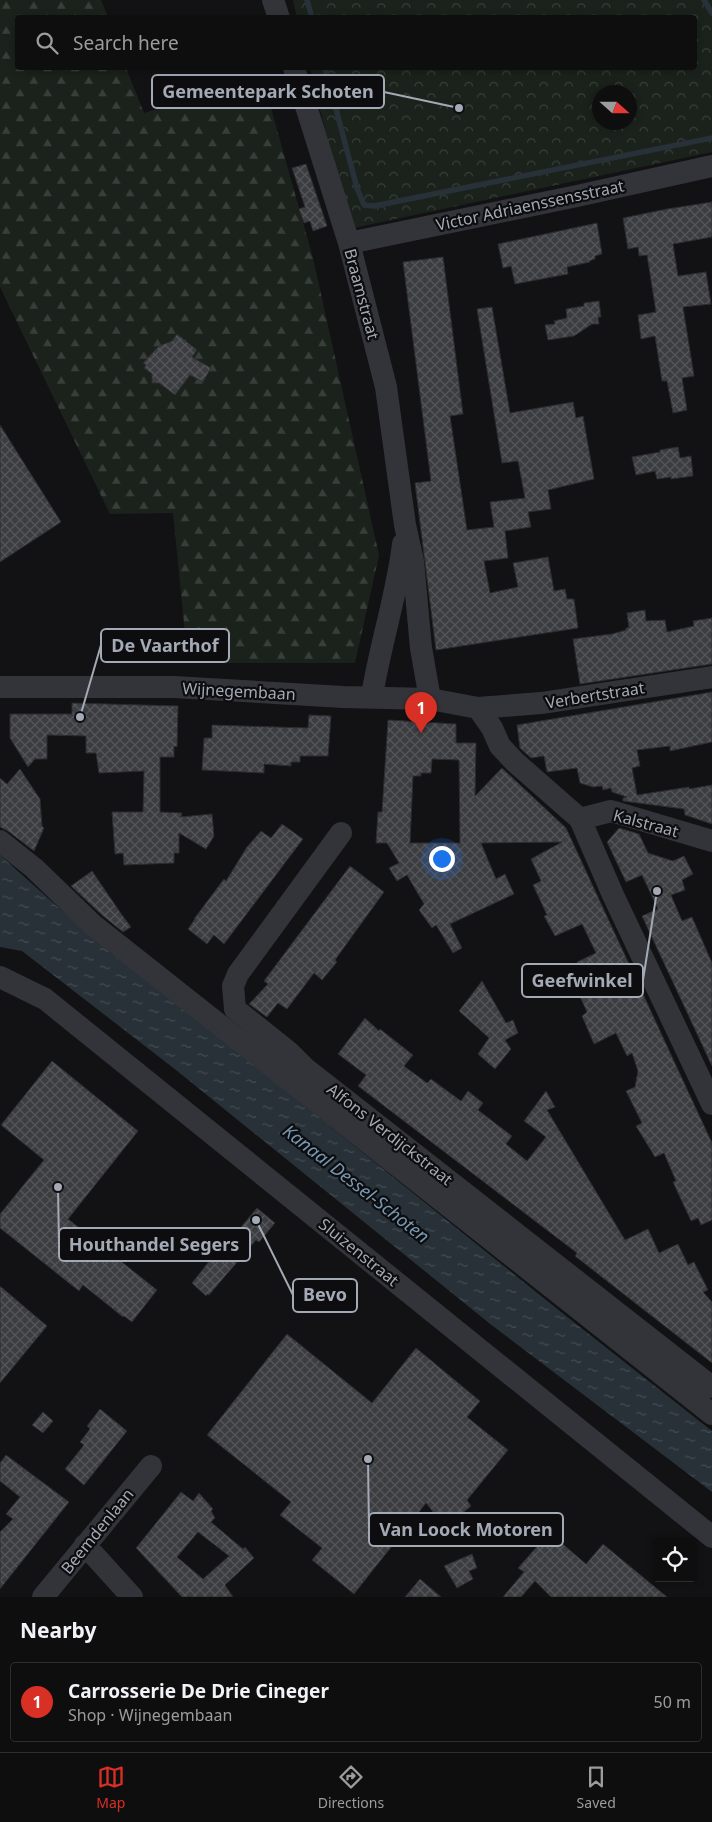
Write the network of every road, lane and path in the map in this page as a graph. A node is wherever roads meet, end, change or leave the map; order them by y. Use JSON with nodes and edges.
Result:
{"nodes":[{"id":1,"x":273,"y":0,"type":"edge"},
{"id":2,"x":277,"y":15,"type":"edge"},
{"id":3,"x":295,"y":70,"type":"edge"},
{"id":4,"x":712,"y":166,"type":"edge"},
{"id":5,"x":349,"y":243,"type":"junction"},
{"id":6,"x":405,"y":526,"type":"junction"},
{"id":7,"x":394,"y":594,"type":"junction"},
{"id":8,"x":416,"y":594,"type":"junction"},
{"id":9,"x":712,"y":677,"type":"edge"},
{"id":10,"x":0,"y":687,"type":"edge"},
{"id":11,"x":372,"y":696,"type":"junction"},
{"id":12,"x":430,"y":699,"type":"junction"},
{"id":13,"x":478,"y":708,"type":"junction"},
{"id":14,"x":580,"y":819,"type":"junction"},
{"id":15,"x":341,"y":834,"type":"dead end"},
{"id":16,"x":0,"y":841,"type":"edge"},
{"id":17,"x":712,"y":841,"type":"edge"},
{"id":18,"x":0,"y":977,"type":"edge"},
{"id":19,"x":712,"y":1104,"type":"edge"},
{"id":20,"x":712,"y":1387,"type":"edge"},
{"id":21,"x":712,"y":1414,"type":"edge"},
{"id":22,"x":150,"y":1466,"type":"dead end"},
{"id":23,"x":712,"y":1537,"type":"edge"},
{"id":24,"x":85,"y":1545,"type":"junction"},
{"id":25,"x":43,"y":1597,"type":"edge"},
{"id":26,"x":132,"y":1597,"type":"edge"}],
"edges":[{"from":1,"to":2,"type":"street"},
{"from":3,"to":5,"type":"street","name":"Braamstraat"},
{"from":4,"to":5,"type":"street","name":"Victor Adriaenssensstraat"},
{"from":5,"to":6,"type":"street","name":"Braamstraat"},
{"from":6,"to":7,"type":"street","name":"Braamstraat"},
{"from":6,"to":8,"type":"street","name":"Braamstraat"},
{"from":7,"to":8,"type":"street"},
{"from":7,"to":11,"type":"street","name":"Braamstraat"},
{"from":8,"to":12,"type":"street","name":"Braamstraat"},
{"from":9,"to":13,"type":"street","name":"Verbertstraat"},
{"from":10,"to":11,"type":"street","name":"Wijnegembaan"},
{"from":11,"to":12,"type":"street","name":"Wijnegembaan"},
{"from":12,"to":13,"type":"street","name":"Wijnegembaan"},
{"from":13,"to":14,"type":"street"},
{"from":14,"to":17,"type":"street","name":"Kalstraat"},
{"from":14,"to":19,"type":"street"},
{"from":15,"to":20,"type":"street","name":"Alfons Verdijckstraat"},
{"from":16,"to":21,"type":"street"},
{"from":18,"to":23,"type":"street","name":"Sluizenstraat"},
{"from":22,"to":24,"type":"street","name":"Beemdenlaan"},
{"from":24,"to":25,"type":"street","name":"Beemdenlaan"},
{"from":24,"to":26,"type":"street"}]}
